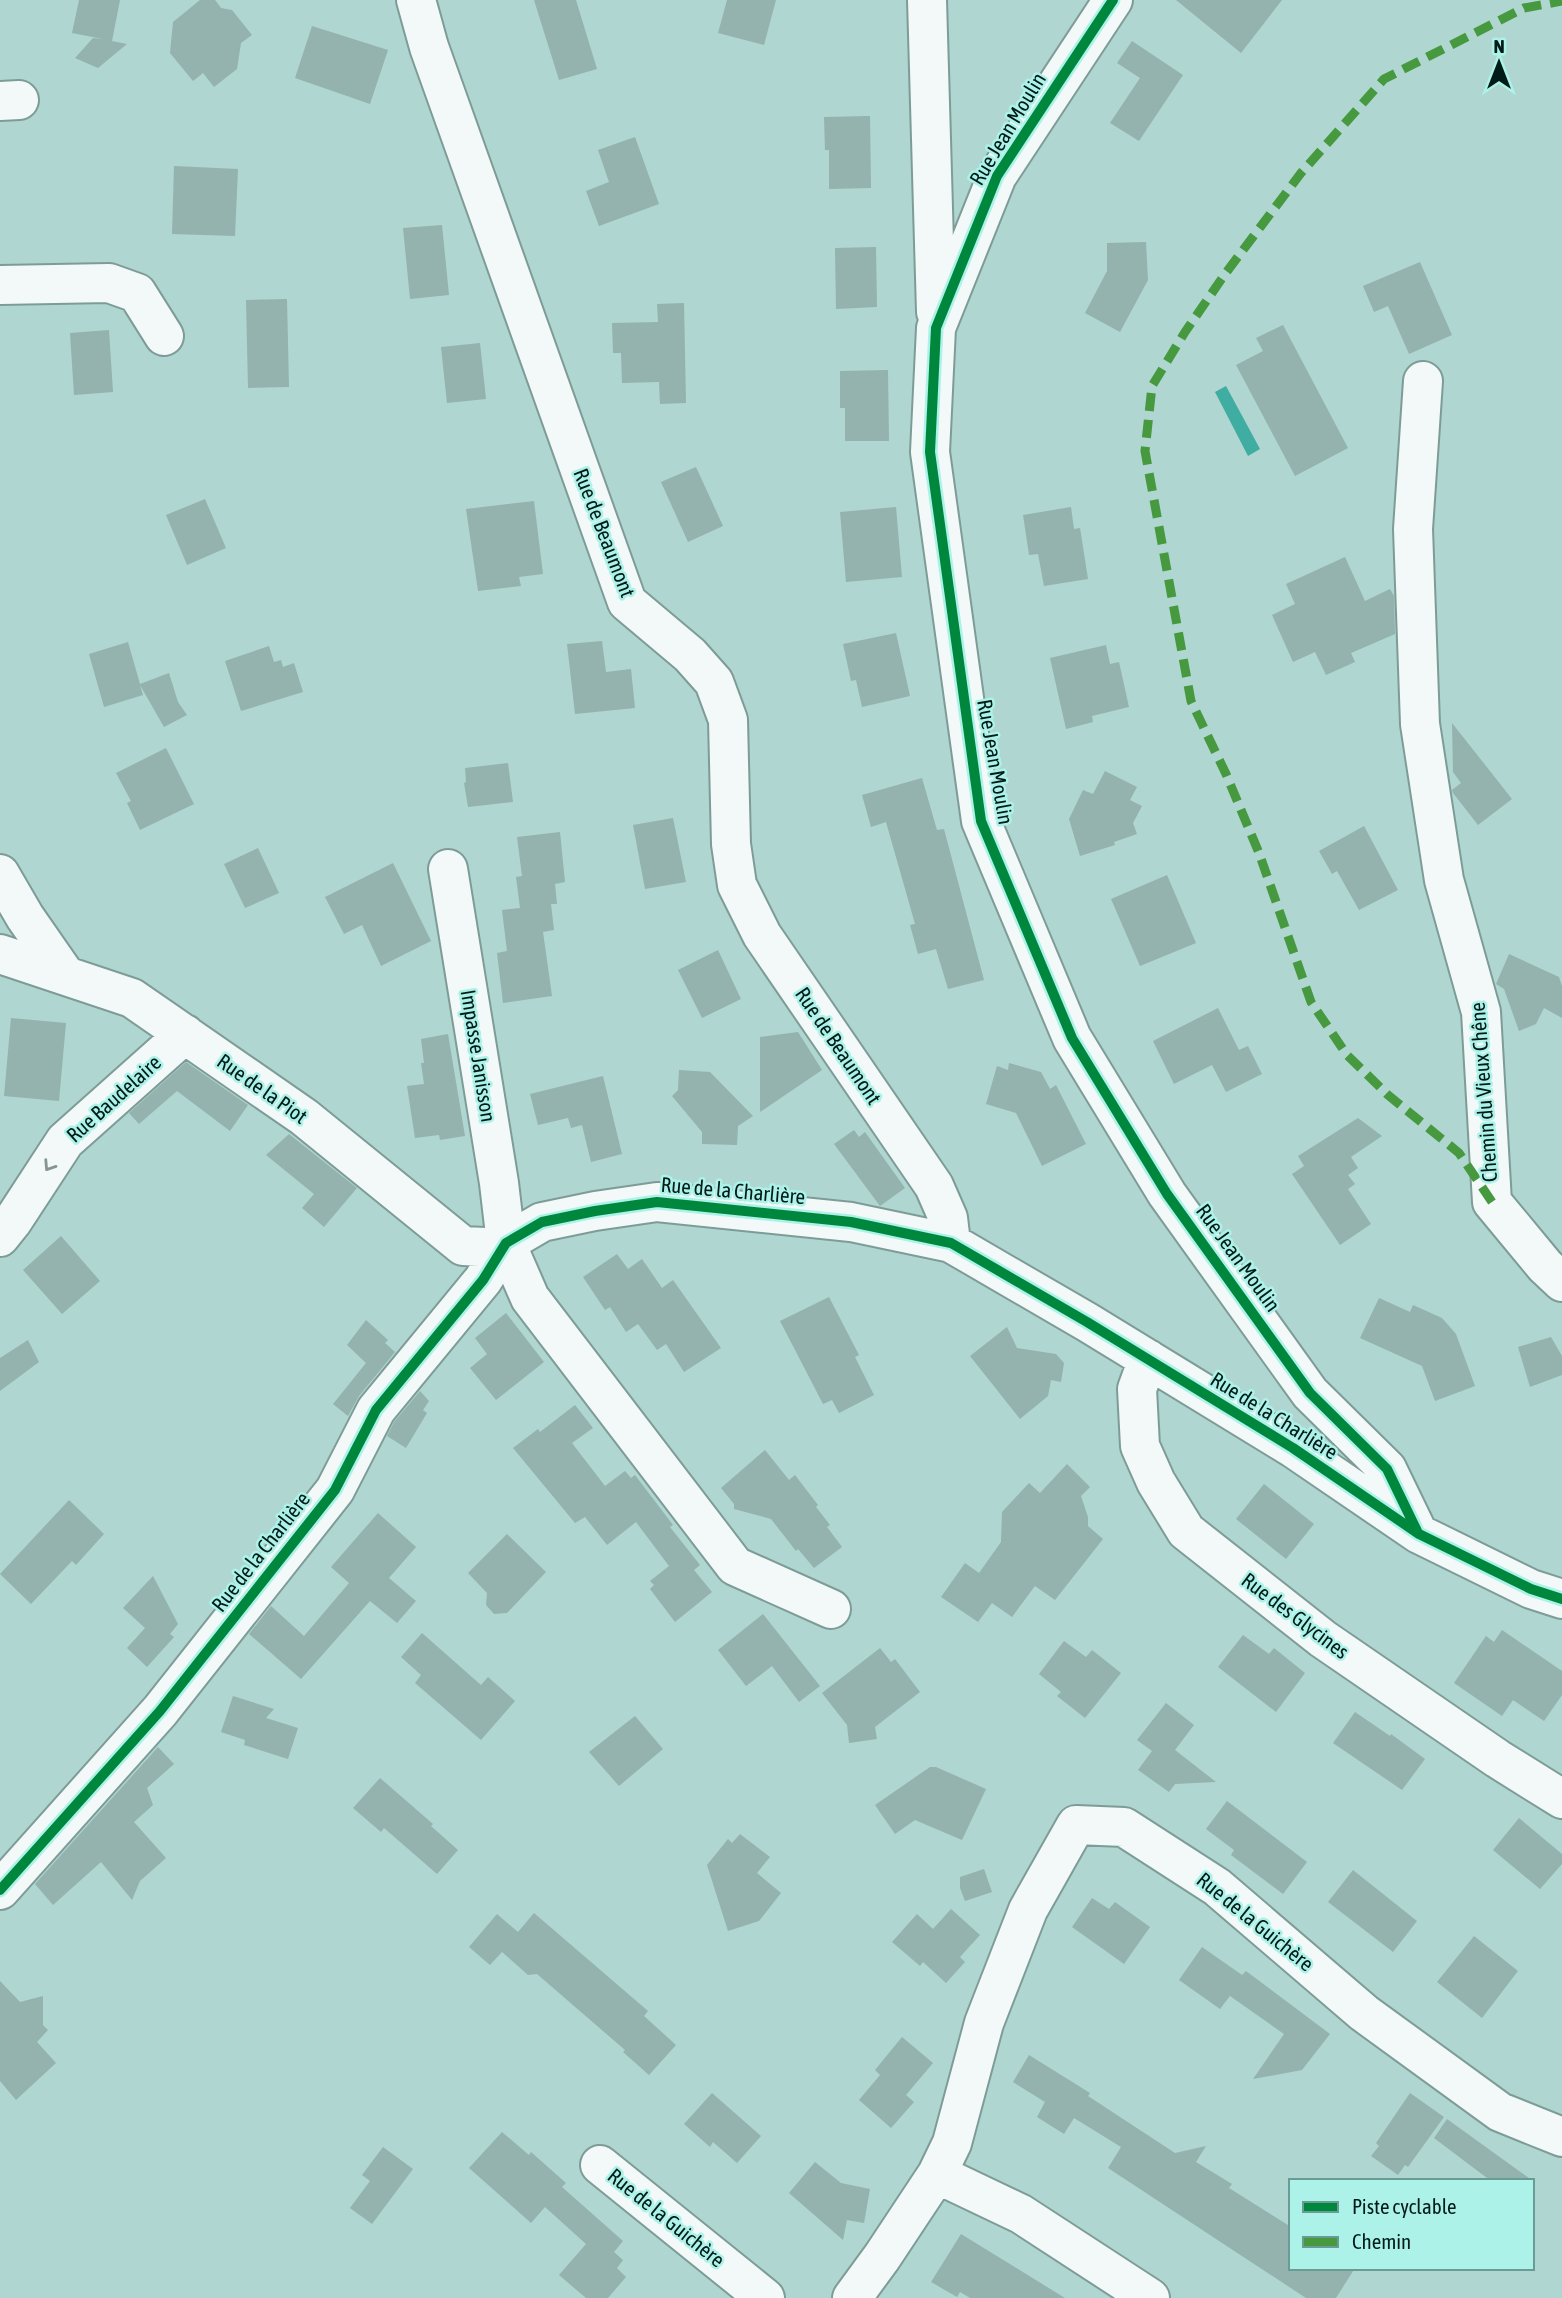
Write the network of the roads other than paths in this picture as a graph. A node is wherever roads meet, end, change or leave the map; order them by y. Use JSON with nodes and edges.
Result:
{"nodes":[{"id":1,"x":416,"y":0,"type":"edge"},
{"id":2,"x":927,"y":0,"type":"edge"},
{"id":3,"x":1113,"y":0,"type":"edge"},
{"id":4,"x":0,"y":285,"type":"edge"},
{"id":5,"x":936,"y":328,"type":"junction"},
{"id":6,"x":164,"y":336,"type":"dead end"},
{"id":7,"x":1423,"y":381,"type":"dead end"},
{"id":8,"x":448,"y":869,"type":"dead end"},
{"id":9,"x":0,"y":874,"type":"edge"},
{"id":10,"x":0,"y":954,"type":"edge"},
{"id":11,"x":66,"y":976,"type":"junction"},
{"id":12,"x":185,"y":1034,"type":"junction"},
{"id":13,"x":0,"y":1237,"type":"edge"},
{"id":14,"x":506,"y":1243,"type":"junction"},
{"id":15,"x":951,"y":1243,"type":"junction"},
{"id":16,"x":1562,"y":1282,"type":"edge"},
{"id":17,"x":1148,"y":1359,"type":"junction"},
{"id":18,"x":1310,"y":1392,"type":"junction"},
{"id":19,"x":1293,"y":1448,"type":"junction"},
{"id":20,"x":1419,"y":1534,"type":"junction"},
{"id":21,"x":1562,"y":1599,"type":"edge"},
{"id":22,"x":831,"y":1609,"type":"dead end"},
{"id":23,"x":1562,"y":1799,"type":"edge"},
{"id":24,"x":0,"y":1890,"type":"edge"},
{"id":25,"x":1562,"y":2137,"type":"edge"},
{"id":26,"x":600,"y":2165,"type":"dead end"},
{"id":27,"x":937,"y":2174,"type":"junction"},
{"id":28,"x":765,"y":2298,"type":"edge"},
{"id":29,"x":852,"y":2298,"type":"edge"},
{"id":30,"x":1150,"y":2298,"type":"edge"}],
"edges":[{"from":1,"to":15,"type":"street","name":"Rue de Beaumont"},
{"from":2,"to":5,"type":"street","name":"Rue Jean Moulin"},
{"from":3,"to":5,"type":"street","name":"Rue Jean Moulin"},
{"from":4,"to":6,"type":"street"},
{"from":5,"to":18,"type":"street","name":"Rue Jean Moulin"},
{"from":7,"to":16,"type":"street","name":"Chemin du Vieux Chêne"},
{"from":8,"to":14,"type":"street","name":"Impasse Janisson"},
{"from":9,"to":11,"type":"street"},
{"from":10,"to":11,"type":"street","name":"Rue de la Piot"},
{"from":11,"to":12,"type":"street","name":"Rue de la Piot"},
{"from":12,"to":13,"type":"street","name":"Rue Baudelaire","one_way":true},
{"from":12,"to":14,"type":"street","name":"Rue de la Piot"},
{"from":14,"to":15,"type":"street","name":"Rue de la Charlière"},
{"from":14,"to":22,"type":"street","name":"Impasse Janisson"},
{"from":14,"to":24,"type":"street","name":"Rue de la Charlière"},
{"from":15,"to":17,"type":"street","name":"Rue de la Charlière"},
{"from":17,"to":19,"type":"street","name":"Rue de la Charlière"},
{"from":17,"to":23,"type":"street","name":"Rue des Glycines"},
{"from":18,"to":19,"type":"street"},
{"from":18,"to":20,"type":"street","name":"Rue Jean Moulin"},
{"from":19,"to":20,"type":"street","name":"Rue de la Charlière"},
{"from":20,"to":21,"type":"street","name":"Rue de la Charlière"},
{"from":25,"to":27,"type":"street","name":"Rue de la Guichère"},
{"from":26,"to":28,"type":"street","name":"Rue de la Guichère"},
{"from":27,"to":29,"type":"street","name":"Rue de la Guichère"},
{"from":27,"to":30,"type":"street"}]}
